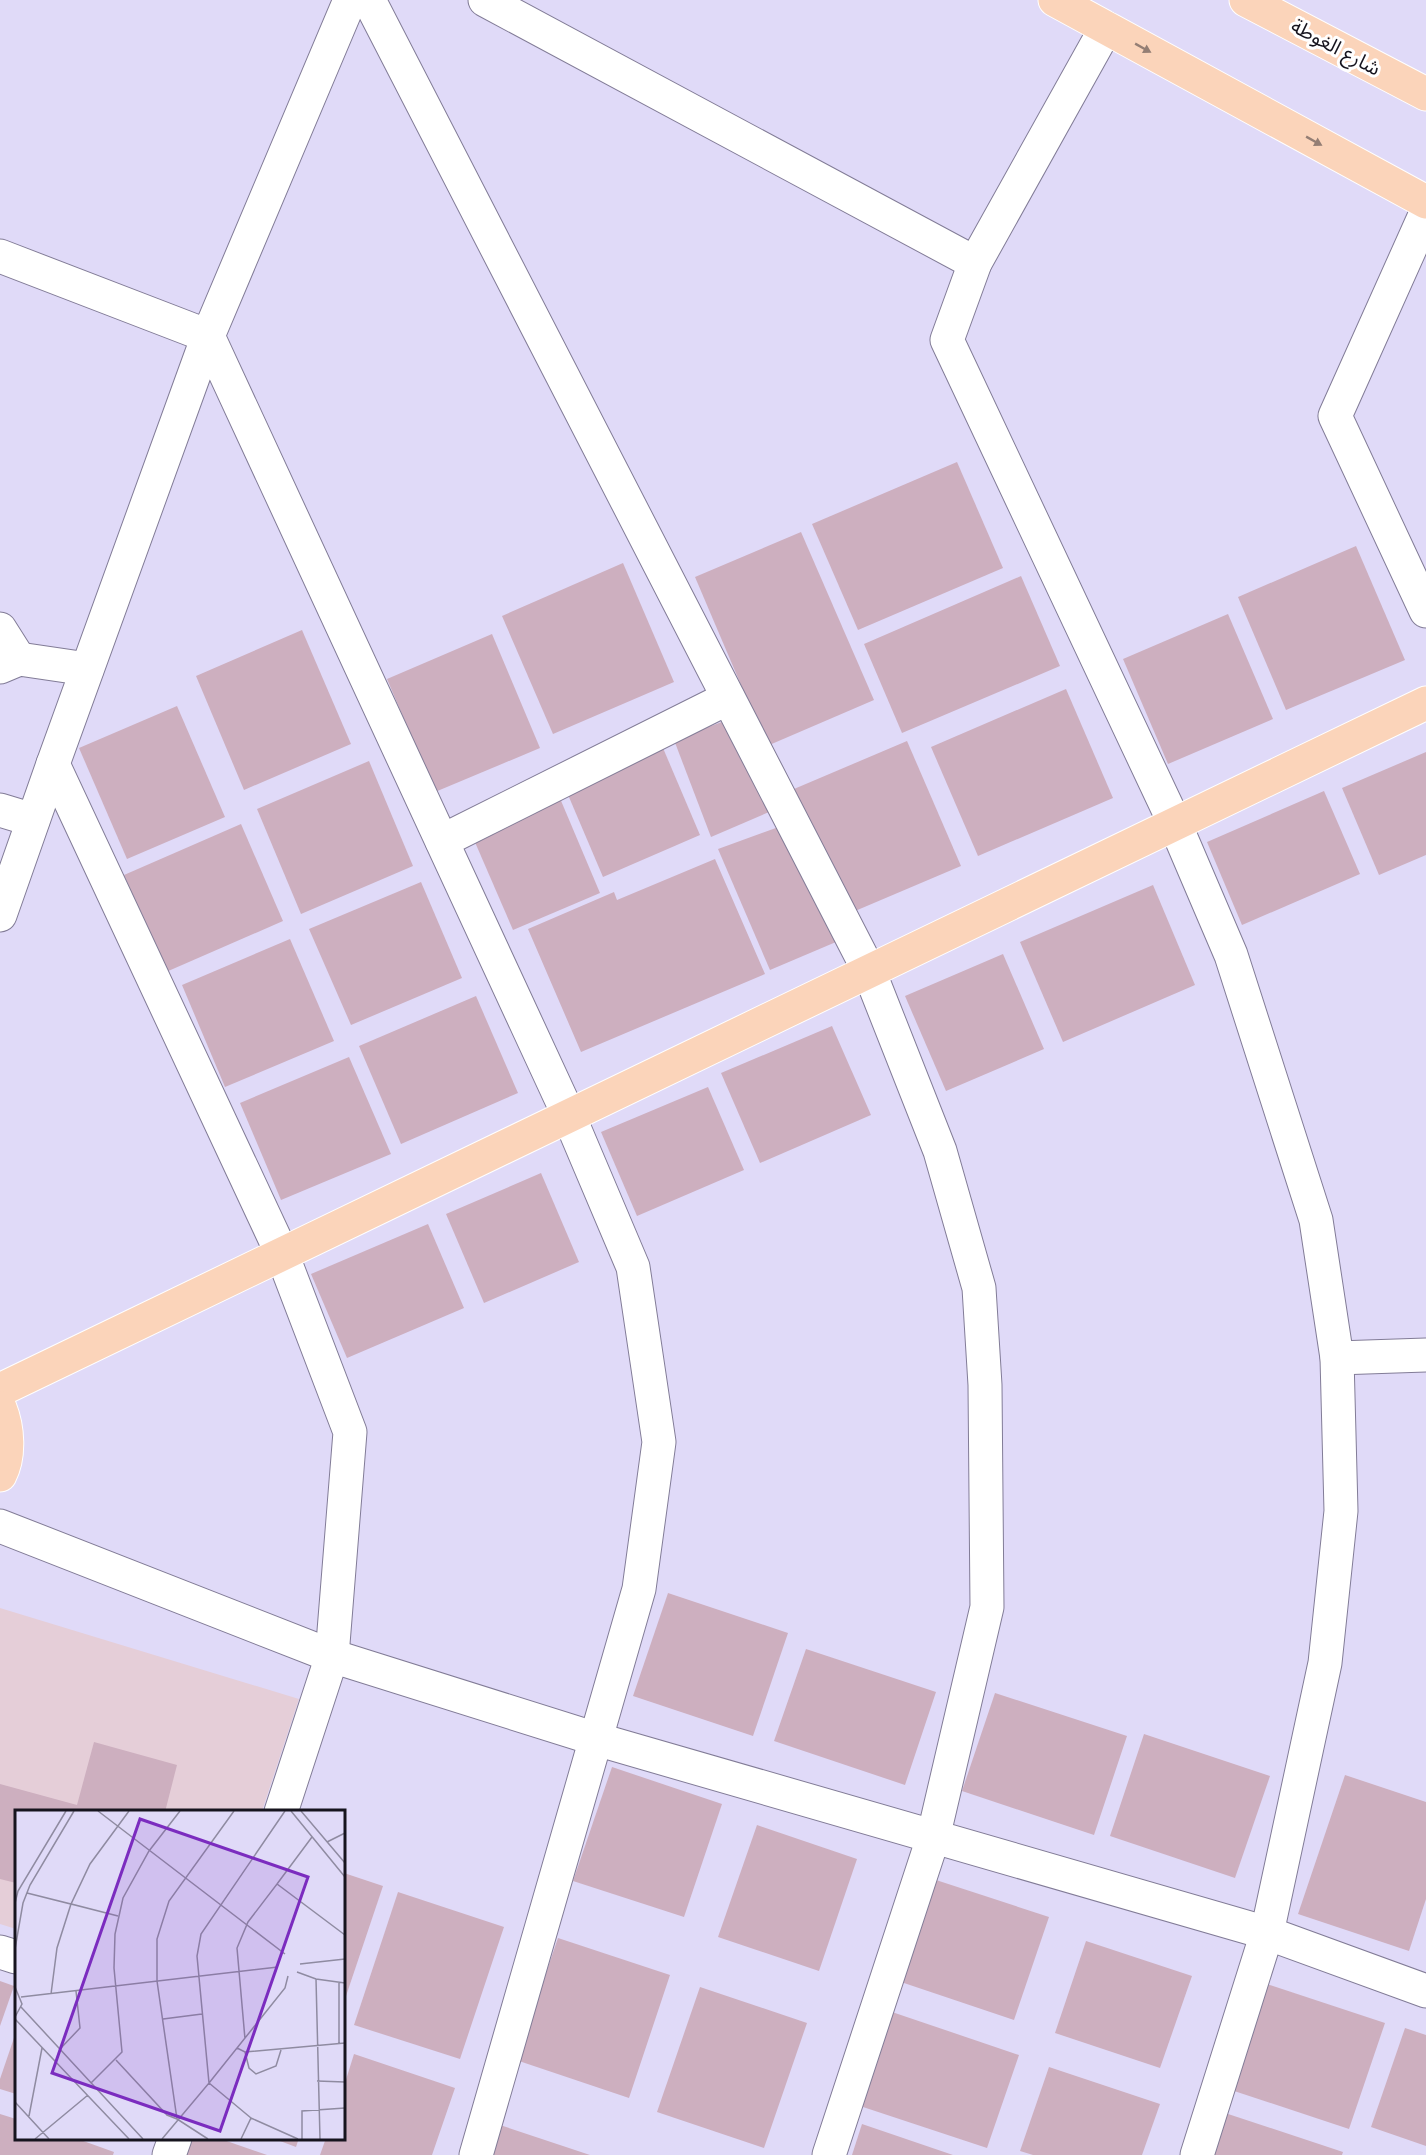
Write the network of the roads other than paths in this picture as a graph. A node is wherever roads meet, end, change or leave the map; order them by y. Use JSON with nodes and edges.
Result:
{"nodes":[{"id":1,"x":350,"y":0,"type":"edge"},
{"id":2,"x":369,"y":0,"type":"edge"},
{"id":3,"x":485,"y":0,"type":"edge"},
{"id":4,"x":1054,"y":0,"type":"edge"},
{"id":5,"x":1246,"y":0,"type":"edge"},
{"id":6,"x":1106,"y":28,"type":"junction"},
{"id":7,"x":1426,"y":94,"type":"edge"},
{"id":8,"x":1426,"y":202,"type":"edge"},
{"id":9,"x":1426,"y":213,"type":"edge"},
{"id":10,"x":0,"y":256,"type":"edge"},
{"id":11,"x":975,"y":263,"type":"junction"},
{"id":12,"x":208,"y":336,"type":"junction"},
{"id":13,"x":1426,"y":611,"type":"edge"},
{"id":14,"x":0,"y":629,"type":"edge"},
{"id":15,"x":10,"y":663,"type":"edge"},
{"id":16,"x":87,"y":669,"type":"junction"},
{"id":17,"x":728,"y":698,"type":"junction"},
{"id":18,"x":1426,"y":703,"type":"edge"},
{"id":19,"x":53,"y":764,"type":"junction"},
{"id":20,"x":0,"y":810,"type":"edge"},
{"id":21,"x":33,"y":820,"type":"junction"},
{"id":22,"x":1175,"y":824,"type":"junction"},
{"id":23,"x":442,"y":841,"type":"junction"},
{"id":24,"x":0,"y":915,"type":"edge"},
{"id":25,"x":869,"y":971,"type":"junction"},
{"id":26,"x":569,"y":1116,"type":"junction"},
{"id":27,"x":282,"y":1254,"type":"junction"},
{"id":28,"x":1426,"y":1355,"type":"edge"},
{"id":29,"x":1337,"y":1358,"type":"junction"},
{"id":30,"x":0,"y":1389,"type":"edge"},
{"id":31,"x":0,"y":1408,"type":"edge"},
{"id":32,"x":0,"y":1475,"type":"edge"},
{"id":33,"x":0,"y":1526,"type":"edge"},
{"id":34,"x":332,"y":1656,"type":"junction"},
{"id":35,"x":596,"y":1739,"type":"junction"},
{"id":36,"x":282,"y":1810,"type":"edge"},
{"id":37,"x":933,"y":1838,"type":"junction"},
{"id":38,"x":1267,"y":1933,"type":"junction"},
{"id":39,"x":0,"y":1952,"type":"edge"},
{"id":40,"x":15,"y":1957,"type":"edge"},
{"id":41,"x":1426,"y":1991,"type":"edge"},
{"id":42,"x":175,"y":2140,"type":"edge"},
{"id":43,"x":169,"y":2155,"type":"edge"},
{"id":44,"x":476,"y":2155,"type":"edge"},
{"id":45,"x":829,"y":2155,"type":"edge"},
{"id":46,"x":1197,"y":2155,"type":"edge"}],
"edges":[{"from":1,"to":12,"type":"street"},
{"from":2,"to":17,"type":"street"},
{"from":3,"to":11,"type":"street"},
{"from":4,"to":6,"type":"main road"},
{"from":5,"to":7,"type":"main road","name":"شارع الغوطة"},
{"from":6,"to":8,"type":"main road","one_way":true},
{"from":6,"to":11,"type":"street"},
{"from":9,"to":13,"type":"street"},
{"from":10,"to":12,"type":"street"},
{"from":11,"to":22,"type":"street"},
{"from":12,"to":16,"type":"street"},
{"from":12,"to":23,"type":"street"},
{"from":14,"to":15,"type":"street"},
{"from":15,"to":16,"type":"street"},
{"from":16,"to":19,"type":"street"},
{"from":17,"to":23,"type":"street"},
{"from":17,"to":25,"type":"street"},
{"from":18,"to":22,"type":"main road"},
{"from":19,"to":21,"type":"street"},
{"from":19,"to":27,"type":"street"},
{"from":20,"to":21,"type":"street"},
{"from":21,"to":24,"type":"street"},
{"from":22,"to":25,"type":"main road"},
{"from":22,"to":29,"type":"street"},
{"from":23,"to":26,"type":"street"},
{"from":25,"to":26,"type":"main road"},
{"from":25,"to":37,"type":"street"},
{"from":26,"to":27,"type":"main road"},
{"from":26,"to":35,"type":"street"},
{"from":27,"to":30,"type":"main road"},
{"from":27,"to":34,"type":"street"},
{"from":28,"to":29,"type":"street"},
{"from":29,"to":38,"type":"street"},
{"from":31,"to":32,"type":"main road"},
{"from":33,"to":34,"type":"street"},
{"from":34,"to":35,"type":"street"},
{"from":34,"to":36,"type":"street"},
{"from":35,"to":37,"type":"street"},
{"from":35,"to":44,"type":"street"},
{"from":37,"to":38,"type":"street"},
{"from":37,"to":45,"type":"street"},
{"from":38,"to":41,"type":"street"},
{"from":38,"to":46,"type":"street"},
{"from":39,"to":40,"type":"street"},
{"from":42,"to":43,"type":"street"}]}
